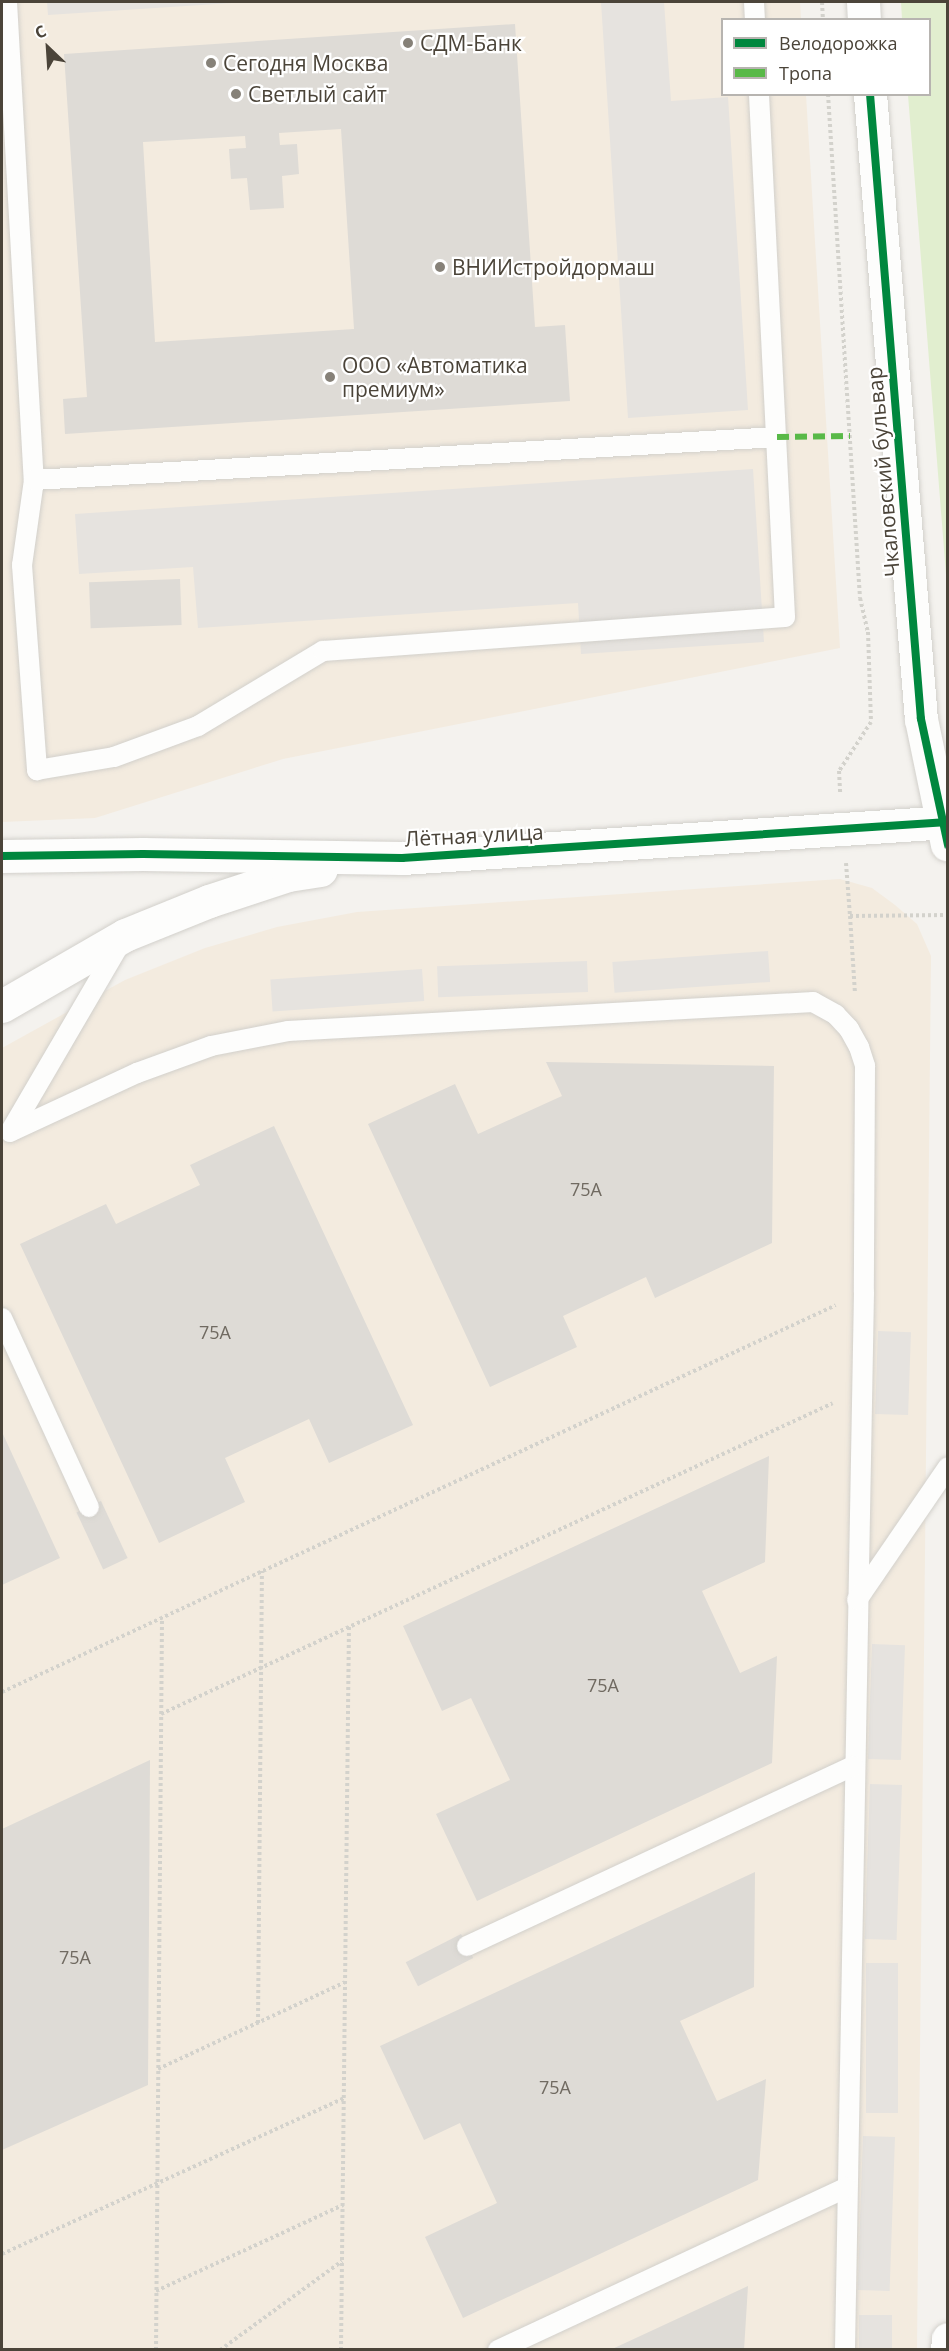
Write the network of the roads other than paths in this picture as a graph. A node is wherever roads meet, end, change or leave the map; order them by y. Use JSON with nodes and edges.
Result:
{"nodes":[{"id":1,"x":7,"y":2,"type":"edge"},
{"id":2,"x":754,"y":2,"type":"edge"},
{"id":3,"x":863,"y":2,"type":"edge"},
{"id":4,"x":755,"y":18,"type":"edge"},
{"id":5,"x":864,"y":18,"type":"edge"},
{"id":6,"x":759,"y":96,"type":"edge"},
{"id":7,"x":870,"y":96,"type":"edge"},
{"id":8,"x":777,"y":436,"type":"junction"},
{"id":9,"x":34,"y":480,"type":"junction"},
{"id":10,"x":946,"y":830,"type":"edge"},
{"id":11,"x":2,"y":856,"type":"edge"},
{"id":12,"x":402,"y":858,"type":"junction"},
{"id":13,"x":125,"y":935,"type":"junction"},
{"id":14,"x":2,"y":1006,"type":"edge"},
{"id":15,"x":7,"y":1134,"type":"edge"},
{"id":16,"x":2,"y":1318,"type":"edge"},
{"id":17,"x":948,"y":1467,"type":"edge"},
{"id":18,"x":89,"y":1507,"type":"dead end"},
{"id":19,"x":857,"y":1600,"type":"junction"},
{"id":20,"x":853,"y":1767,"type":"junction"},
{"id":21,"x":467,"y":1946,"type":"dead end"},
{"id":22,"x":848,"y":2187,"type":"junction"},
{"id":23,"x":948,"y":2339,"type":"edge"},
{"id":24,"x":498,"y":2349,"type":"edge"},
{"id":25,"x":845,"y":2349,"type":"edge"},
{"id":26,"x":947,"y":2349,"type":"edge"}],
"edges":[{"from":1,"to":9,"type":"lane"},
{"from":2,"to":4,"type":"lane"},
{"from":3,"to":5,"type":"street"},
{"from":6,"to":8,"type":"lane"},
{"from":7,"to":10,"type":"street","name":"Чкаловский бульвар"},
{"from":8,"to":9,"type":"lane"},
{"from":8,"to":9,"type":"lane"},
{"from":10,"to":12,"type":"street","name":"Лётная улица"},
{"from":11,"to":12,"type":"street","name":"Лётная улица"},
{"from":12,"to":13,"type":"street"},
{"from":13,"to":14,"type":"street"},
{"from":13,"to":15,"type":"lane"},
{"from":15,"to":19,"type":"lane"},
{"from":16,"to":18,"type":"lane"},
{"from":17,"to":19,"type":"lane"},
{"from":19,"to":20,"type":"lane"},
{"from":20,"to":21,"type":"lane"},
{"from":20,"to":22,"type":"lane"},
{"from":22,"to":24,"type":"lane"},
{"from":22,"to":25,"type":"lane"},
{"from":23,"to":26,"type":"street"}]}
